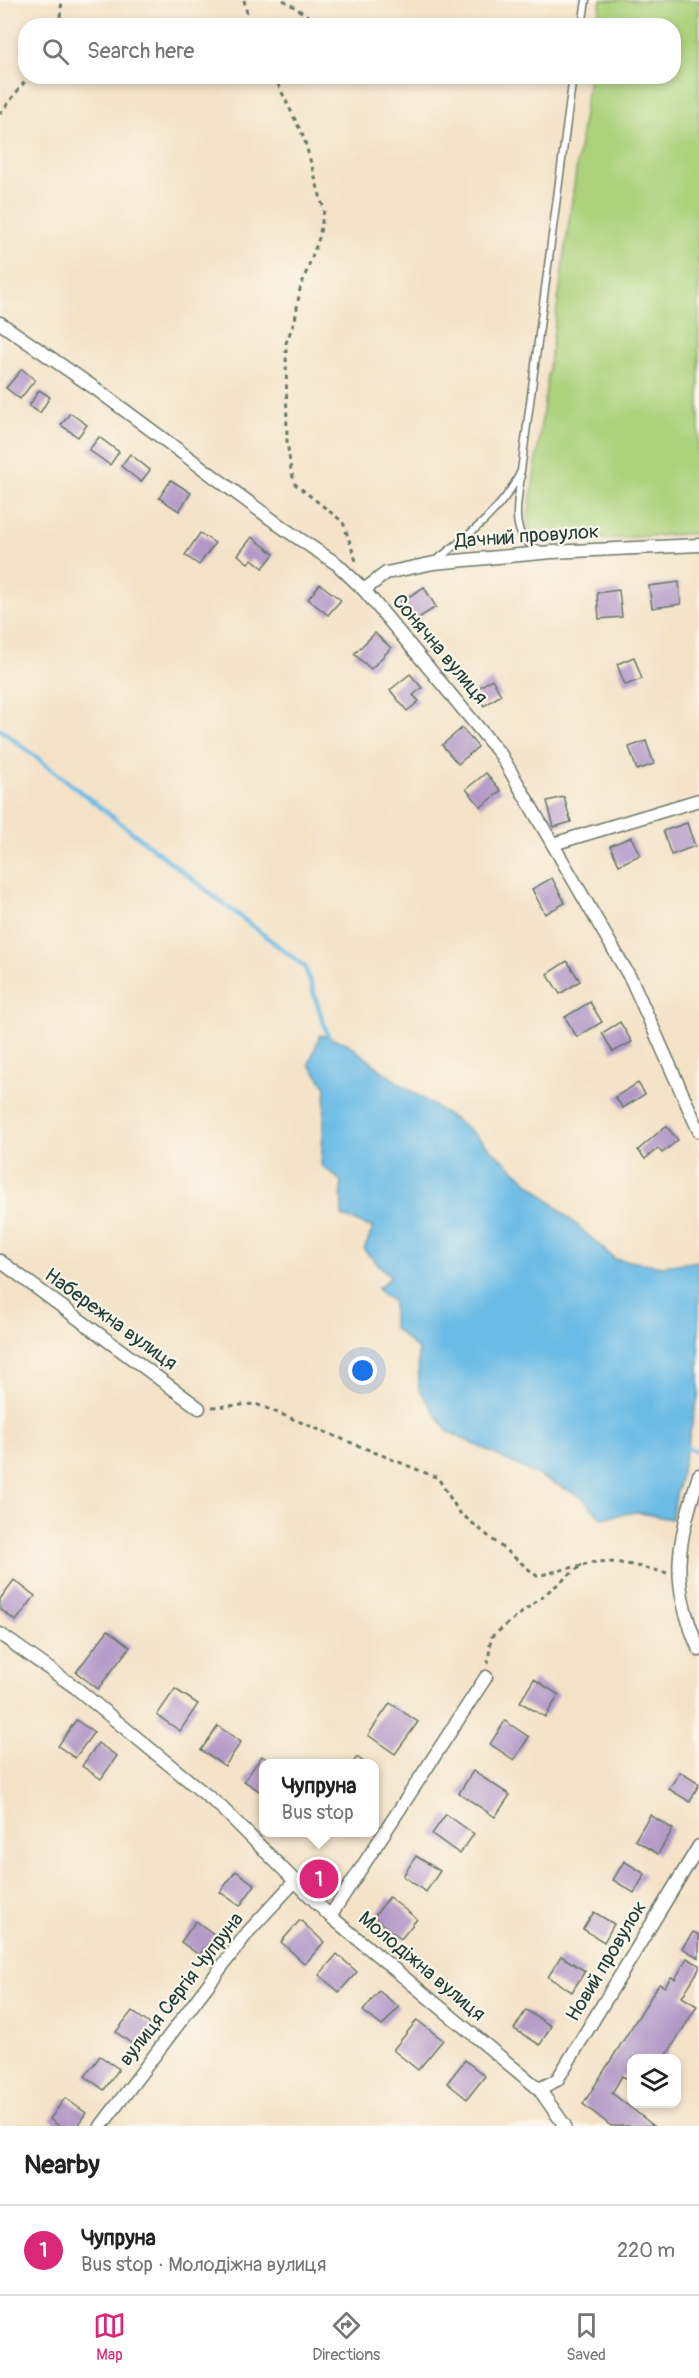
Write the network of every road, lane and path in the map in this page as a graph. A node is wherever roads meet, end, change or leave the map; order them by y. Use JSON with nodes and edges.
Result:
{"nodes":[{"id":1,"x":62,"y":0,"type":"edge"},
{"id":2,"x":244,"y":0,"type":"edge"},
{"id":3,"x":283,"y":0,"type":"edge"},
{"id":4,"x":586,"y":0,"type":"edge"},
{"id":5,"x":60,"y":18,"type":"edge"},
{"id":6,"x":248,"y":18,"type":"edge"},
{"id":7,"x":316,"y":18,"type":"edge"},
{"id":8,"x":583,"y":18,"type":"edge"},
{"id":9,"x":22,"y":84,"type":"edge"},
{"id":10,"x":278,"y":84,"type":"edge"},
{"id":11,"x":572,"y":84,"type":"edge"},
{"id":12,"x":0,"y":114,"type":"edge"},
{"id":13,"x":0,"y":323,"type":"edge"},
{"id":14,"x":521,"y":471,"type":"junction"},
{"id":15,"x":699,"y":545,"type":"edge"},
{"id":16,"x":552,"y":552,"type":"junction"},
{"id":17,"x":434,"y":562,"type":"junction"},
{"id":18,"x":364,"y":590,"type":"junction"},
{"id":19,"x":699,"y":800,"type":"edge"},
{"id":20,"x":553,"y":844,"type":"junction"},
{"id":21,"x":699,"y":1131,"type":"edge"},
{"id":22,"x":0,"y":1261,"type":"edge"},
{"id":23,"x":199,"y":1408,"type":"joint"},
{"id":24,"x":699,"y":1475,"type":"edge"},
{"id":25,"x":582,"y":1565,"type":"junction"},
{"id":26,"x":678,"y":1575,"type":"junction"},
{"id":27,"x":0,"y":1635,"type":"edge"},
{"id":28,"x":699,"y":1650,"type":"edge"},
{"id":29,"x":486,"y":1677,"type":"joint"},
{"id":30,"x":699,"y":1846,"type":"edge"},
{"id":31,"x":296,"y":1880,"type":"junction"},
{"id":32,"x":330,"y":1916,"type":"junction"},
{"id":33,"x":539,"y":2089,"type":"junction"},
{"id":34,"x":101,"y":2126,"type":"edge"},
{"id":35,"x":565,"y":2126,"type":"edge"}],
"edges":[{"from":1,"to":5,"type":"path"},
{"from":2,"to":6,"type":"path"},
{"from":3,"to":7,"type":"path"},
{"from":4,"to":8,"type":"lane"},
{"from":9,"to":12,"type":"path"},
{"from":10,"to":18,"type":"path"},
{"from":11,"to":14,"type":"lane"},
{"from":13,"to":18,"type":"street","name":"Сонячна вулиця"},
{"from":14,"to":16,"type":"lane"},
{"from":14,"to":17,"type":"lane"},
{"from":15,"to":16,"type":"street","name":"Дачний провулок"},
{"from":16,"to":17,"type":"street","name":"Дачний провулок"},
{"from":17,"to":18,"type":"street","name":"Дачний провулок"},
{"from":18,"to":20,"type":"street","name":"Сонячна вулиця"},
{"from":19,"to":20,"type":"street"},
{"from":20,"to":21,"type":"street","name":"Сонячна вулиця"},
{"from":22,"to":23,"type":"street","name":"Набережна вулиця"},
{"from":23,"to":25,"type":"path"},
{"from":24,"to":26,"type":"street"},
{"from":25,"to":26,"type":"path"},
{"from":25,"to":29,"type":"path"},
{"from":26,"to":28,"type":"street"},
{"from":27,"to":31,"type":"street","name":"Молодіжна вулиця"},
{"from":29,"to":32,"type":"street"},
{"from":30,"to":33,"type":"street","name":"Новий провулок"},
{"from":31,"to":32,"type":"street","name":"Молодіжна вулиця"},
{"from":31,"to":34,"type":"street","name":"вулиця Сергія Чупруна"},
{"from":32,"to":33,"type":"street","name":"Молодіжна вулиця"},
{"from":33,"to":35,"type":"street","name":"Молодіжна вулиця"}]}
